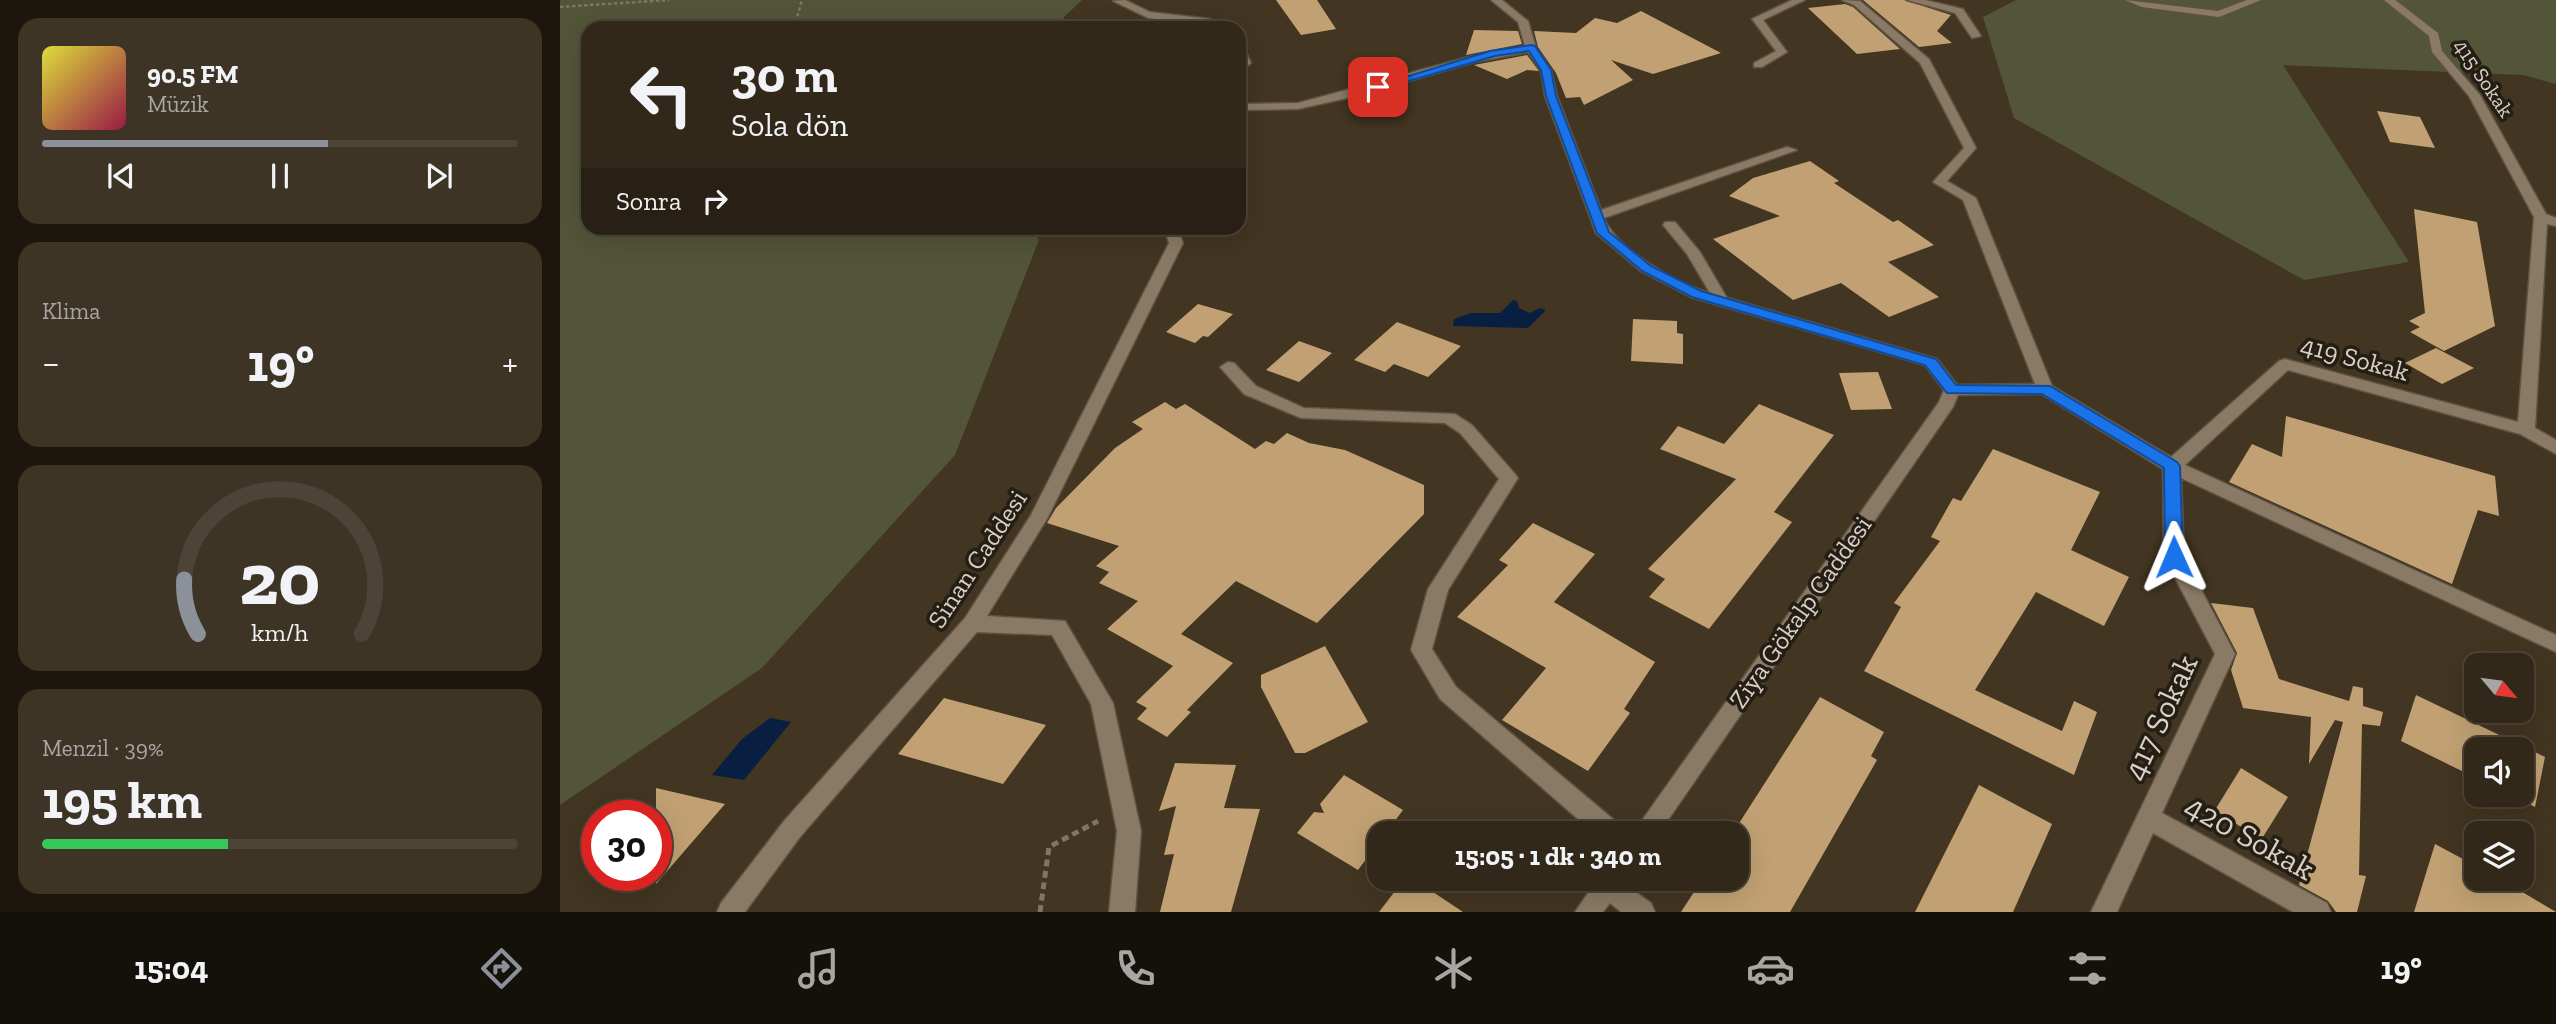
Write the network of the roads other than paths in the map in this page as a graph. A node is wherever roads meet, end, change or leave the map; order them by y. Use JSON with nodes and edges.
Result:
{"nodes":[{"id":1,"x":1119,"y":0,"type":"edge"},
{"id":2,"x":1496,"y":0,"type":"edge"},
{"id":3,"x":1800,"y":0,"type":"edge"},
{"id":4,"x":1847,"y":0,"type":"edge"},
{"id":5,"x":1912,"y":0,"type":"edge"},
{"id":6,"x":2130,"y":0,"type":"edge"},
{"id":7,"x":2256,"y":0,"type":"edge"},
{"id":8,"x":2389,"y":0,"type":"edge"},
{"id":9,"x":1201,"y":21,"type":"edge"},
{"id":10,"x":1976,"y":36,"type":"dead end"},
{"id":11,"x":1531,"y":48,"type":"junction"},
{"id":12,"x":1758,"y":65,"type":"dead end"},
{"id":13,"x":1246,"y":107,"type":"edge"},
{"id":14,"x":1791,"y":150,"type":"dead end"},
{"id":15,"x":1597,"y":216,"type":"junction"},
{"id":16,"x":2549,"y":220,"type":"edge"},
{"id":17,"x":1670,"y":225,"type":"dead end"},
{"id":18,"x":1173,"y":235,"type":"edge"},
{"id":19,"x":1722,"y":302,"type":"junction"},
{"id":20,"x":1228,"y":368,"type":"dead end"},
{"id":21,"x":2045,"y":389,"type":"junction"},
{"id":22,"x":1952,"y":390,"type":"junction"},
{"id":23,"x":2526,"y":430,"type":"junction"},
{"id":24,"x":2556,"y":448,"type":"edge"},
{"id":25,"x":2172,"y":466,"type":"junction"},
{"id":26,"x":972,"y":624,"type":"junction"},
{"id":27,"x":2556,"y":645,"type":"edge"},
{"id":28,"x":2150,"y":819,"type":"junction"},
{"id":29,"x":1598,"y":821,"type":"edge"},
{"id":30,"x":1653,"y":821,"type":"edge"},
{"id":31,"x":1603,"y":891,"type":"edge"},
{"id":32,"x":1620,"y":891,"type":"edge"},
{"id":33,"x":730,"y":912,"type":"edge"},
{"id":34,"x":1122,"y":912,"type":"edge"},
{"id":35,"x":1588,"y":912,"type":"edge"},
{"id":36,"x":1643,"y":912,"type":"edge"},
{"id":37,"x":2104,"y":912,"type":"edge"},
{"id":38,"x":2318,"y":912,"type":"edge"}],
"edges":[{"from":1,"to":9,"type":"street"},
{"from":2,"to":11,"type":"street"},
{"from":3,"to":12,"type":"street"},
{"from":4,"to":21,"type":"street"},
{"from":5,"to":10,"type":"street"},
{"from":6,"to":7,"type":"street"},
{"from":8,"to":16,"type":"street","name":"415 Sokak"},
{"from":11,"to":13,"type":"street"},
{"from":11,"to":15,"type":"street"},
{"from":14,"to":15,"type":"street"},
{"from":15,"to":19,"type":"street"},
{"from":16,"to":23,"type":"street"},
{"from":17,"to":19,"type":"street"},
{"from":18,"to":26,"type":"street","name":"Sinan Caddesi"},
{"from":19,"to":22,"type":"street"},
{"from":20,"to":29,"type":"street"},
{"from":21,"to":22,"type":"street"},
{"from":21,"to":25,"type":"street"},
{"from":22,"to":30,"type":"street","name":"Ziya Gökalp Caddesi"},
{"from":23,"to":24,"type":"street","name":"419 Sokak"},
{"from":23,"to":25,"type":"street","name":"419 Sokak"},
{"from":25,"to":27,"type":"street"},
{"from":25,"to":28,"type":"street","name":"417 Sokak"},
{"from":26,"to":33,"type":"street","name":"Sinan Caddesi"},
{"from":26,"to":34,"type":"street"},
{"from":28,"to":37,"type":"street","name":"417 Sokak"},
{"from":28,"to":38,"type":"street","name":"420 Sokak"},
{"from":31,"to":35,"type":"street"},
{"from":32,"to":36,"type":"street"}]}
